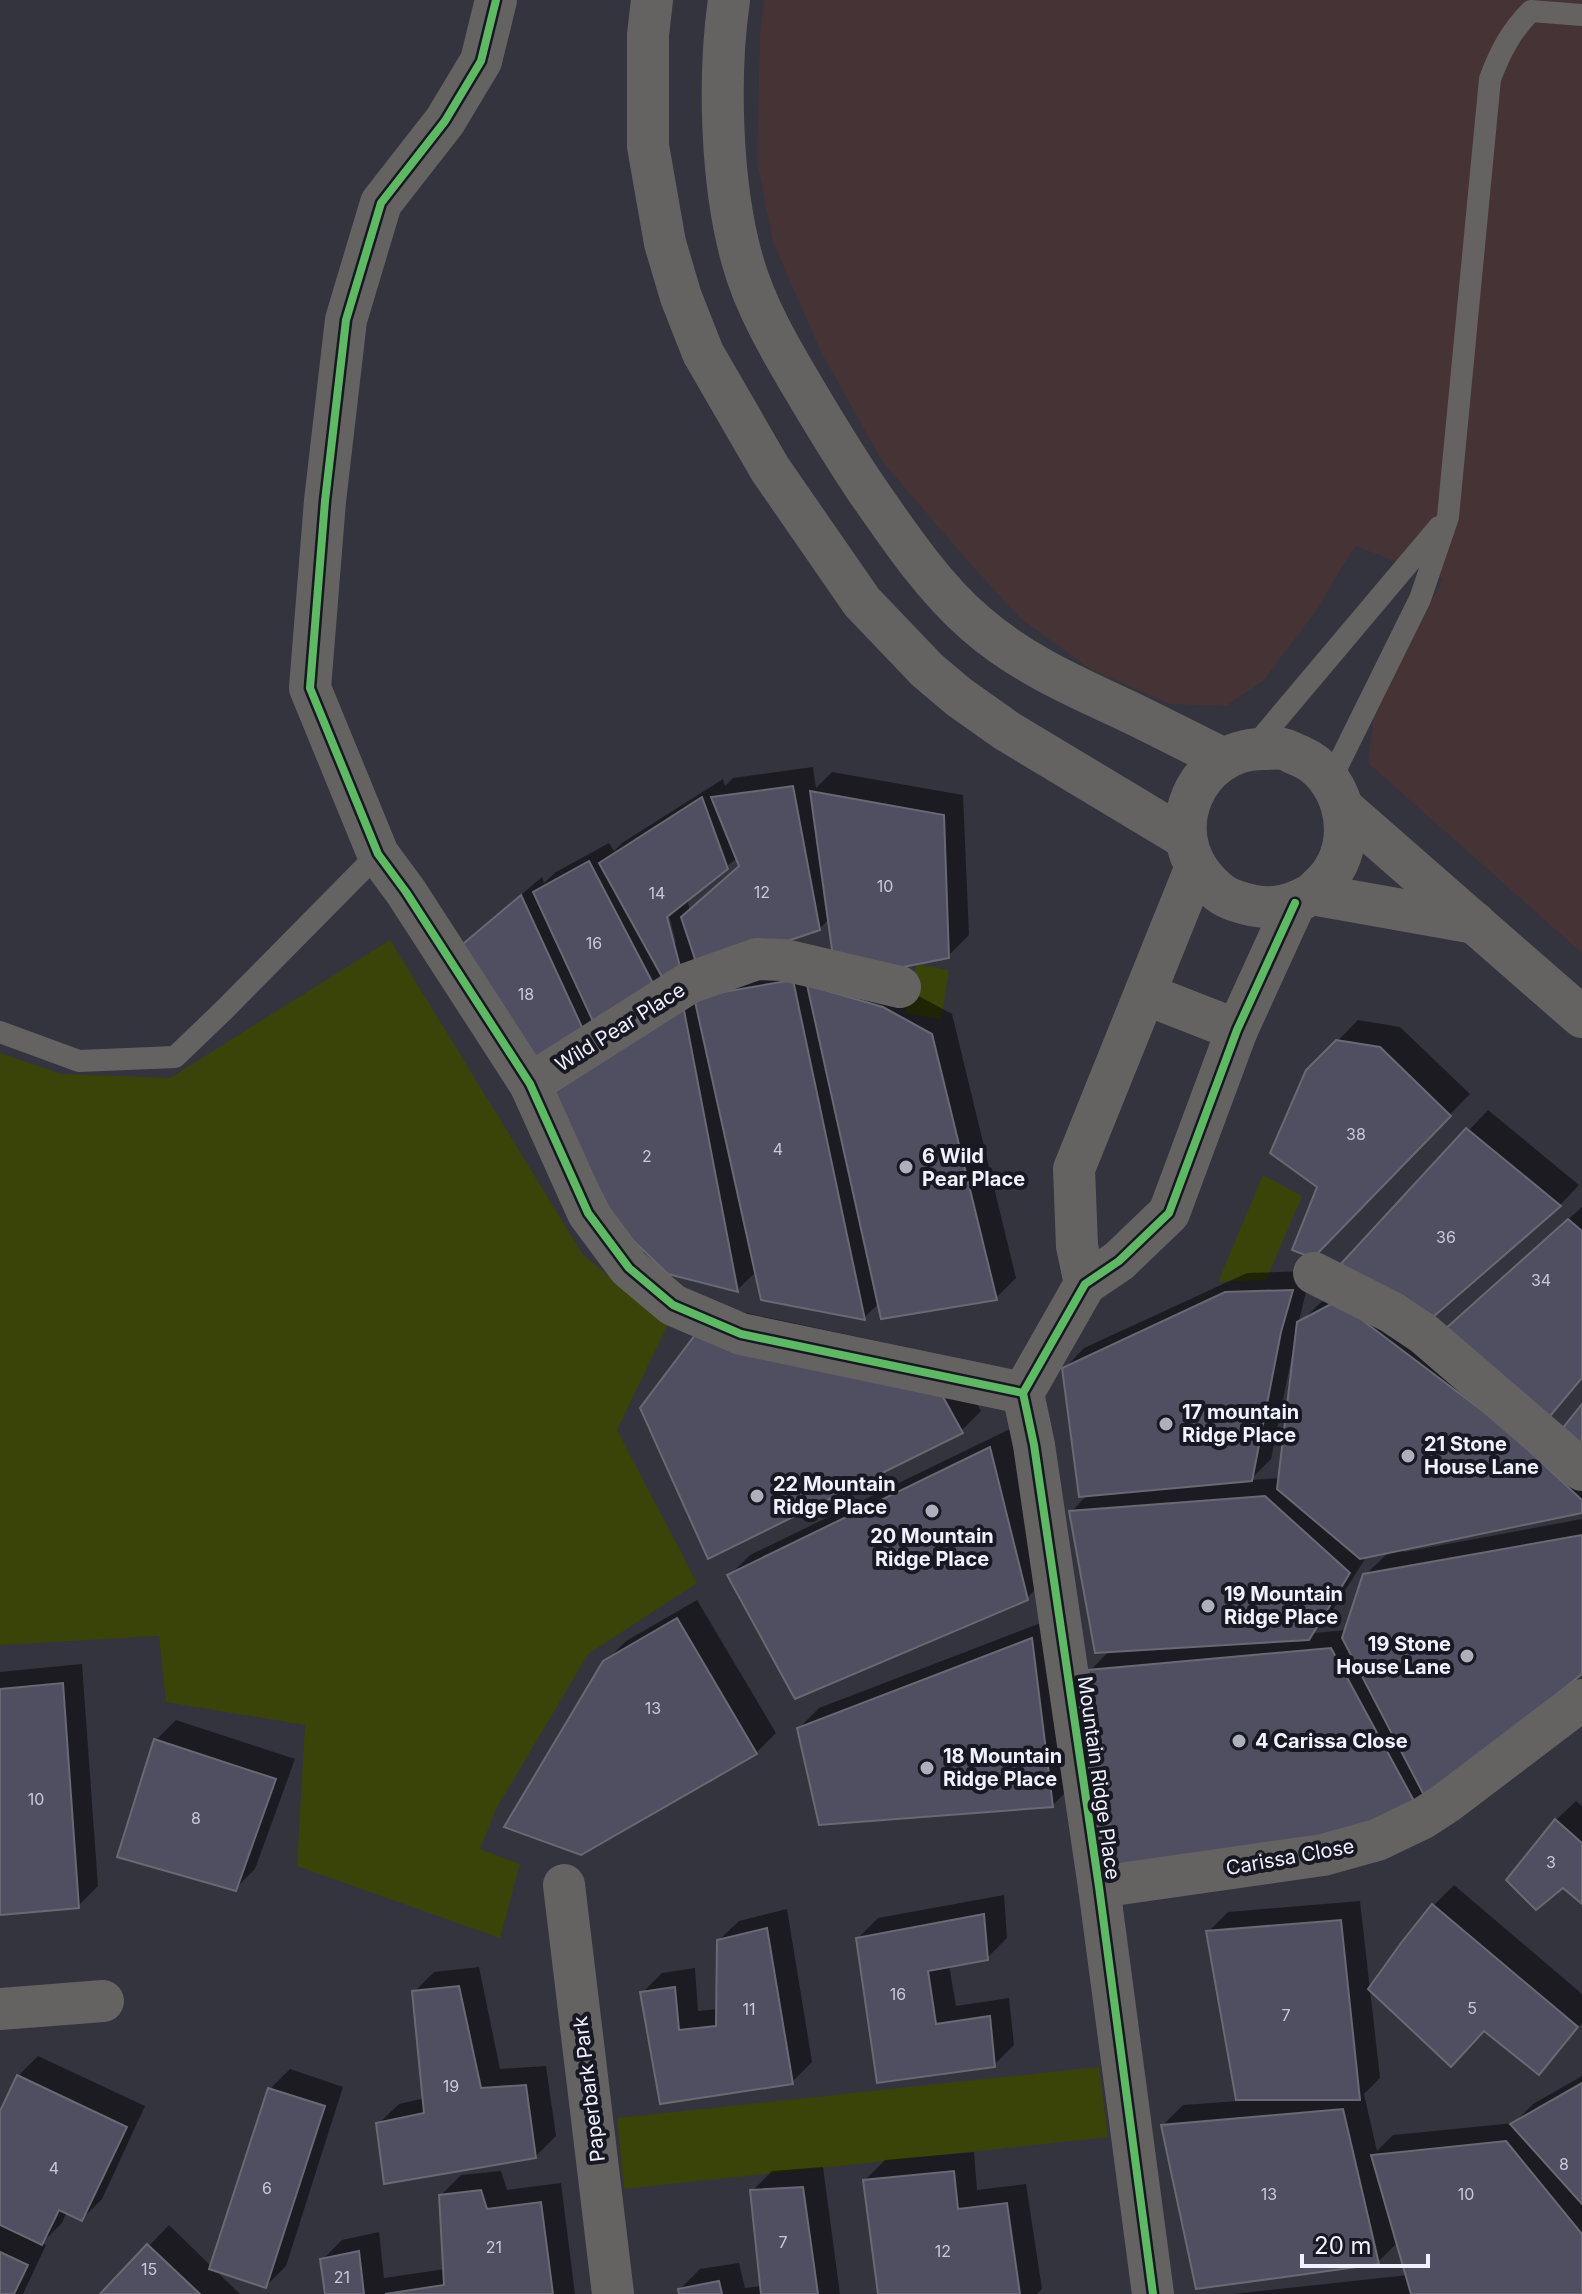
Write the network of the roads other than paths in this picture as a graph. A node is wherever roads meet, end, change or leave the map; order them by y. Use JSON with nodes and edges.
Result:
{"nodes":[{"id":1,"x":496,"y":0,"type":"edge"},
{"id":2,"x":652,"y":0,"type":"edge"},
{"id":3,"x":729,"y":0,"type":"edge"},
{"id":4,"x":1531,"y":6,"type":"edge"},
{"id":5,"x":1582,"y":15,"type":"edge"},
{"id":6,"x":1448,"y":517,"type":"junction"},
{"id":7,"x":1238,"y":754,"type":"junction"},
{"id":8,"x":1337,"y":795,"type":"junction"},
{"id":9,"x":1190,"y":853,"type":"junction"},
{"id":10,"x":378,"y":854,"type":"junction"},
{"id":11,"x":1304,"y":898,"type":"junction"},
{"id":12,"x":1475,"y":923,"type":"junction"},
{"id":13,"x":900,"y":987,"type":"dead end"},
{"id":14,"x":1145,"y":994,"type":"junction"},
{"id":15,"x":1582,"y":1017,"type":"edge"},
{"id":16,"x":1237,"y":1030,"type":"junction"},
{"id":17,"x":0,"y":1032,"type":"edge"},
{"id":18,"x":530,"y":1084,"type":"junction"},
{"id":19,"x":1314,"y":1273,"type":"dead end"},
{"id":20,"x":1085,"y":1284,"type":"junction"},
{"id":21,"x":1023,"y":1393,"type":"junction"},
{"id":22,"x":1582,"y":1470,"type":"edge"},
{"id":23,"x":1582,"y":1700,"type":"edge"},
{"id":24,"x":564,"y":1885,"type":"dead end"},
{"id":25,"x":1099,"y":1887,"type":"junction"},
{"id":26,"x":103,"y":2001,"type":"dead end"},
{"id":27,"x":0,"y":2009,"type":"edge"},
{"id":28,"x":613,"y":2294,"type":"edge"},
{"id":29,"x":1153,"y":2294,"type":"edge"}],
"edges":[{"from":1,"to":10,"type":"street"},
{"from":2,"to":9,"type":"street"},
{"from":3,"to":7,"type":"street"},
{"from":4,"to":5,"type":"lane"},
{"from":4,"to":6,"type":"lane"},
{"from":6,"to":7,"type":"lane"},
{"from":6,"to":8,"type":"lane"},
{"from":7,"to":8,"type":"street"},
{"from":7,"to":9,"type":"street"},
{"from":8,"to":11,"type":"street"},
{"from":8,"to":12,"type":"street"},
{"from":9,"to":11,"type":"street"},
{"from":9,"to":14,"type":"street"},
{"from":10,"to":17,"type":"lane"},
{"from":10,"to":18,"type":"street"},
{"from":11,"to":12,"type":"street"},
{"from":11,"to":16,"type":"street"},
{"from":12,"to":15,"type":"street"},
{"from":13,"to":18,"type":"street","name":"Wild Pear Place"},
{"from":14,"to":16,"type":"street"},
{"from":14,"to":20,"type":"street"},
{"from":16,"to":20,"type":"street"},
{"from":18,"to":21,"type":"street"},
{"from":19,"to":22,"type":"street"},
{"from":20,"to":21,"type":"street"},
{"from":21,"to":25,"type":"street","name":"Mountain Ridge Place"},
{"from":23,"to":25,"type":"street","name":"Carissa Close"},
{"from":24,"to":28,"type":"street","name":"Paperbark Park"},
{"from":25,"to":29,"type":"street","name":"Mountain Ridge Place"},
{"from":26,"to":27,"type":"street"}]}
